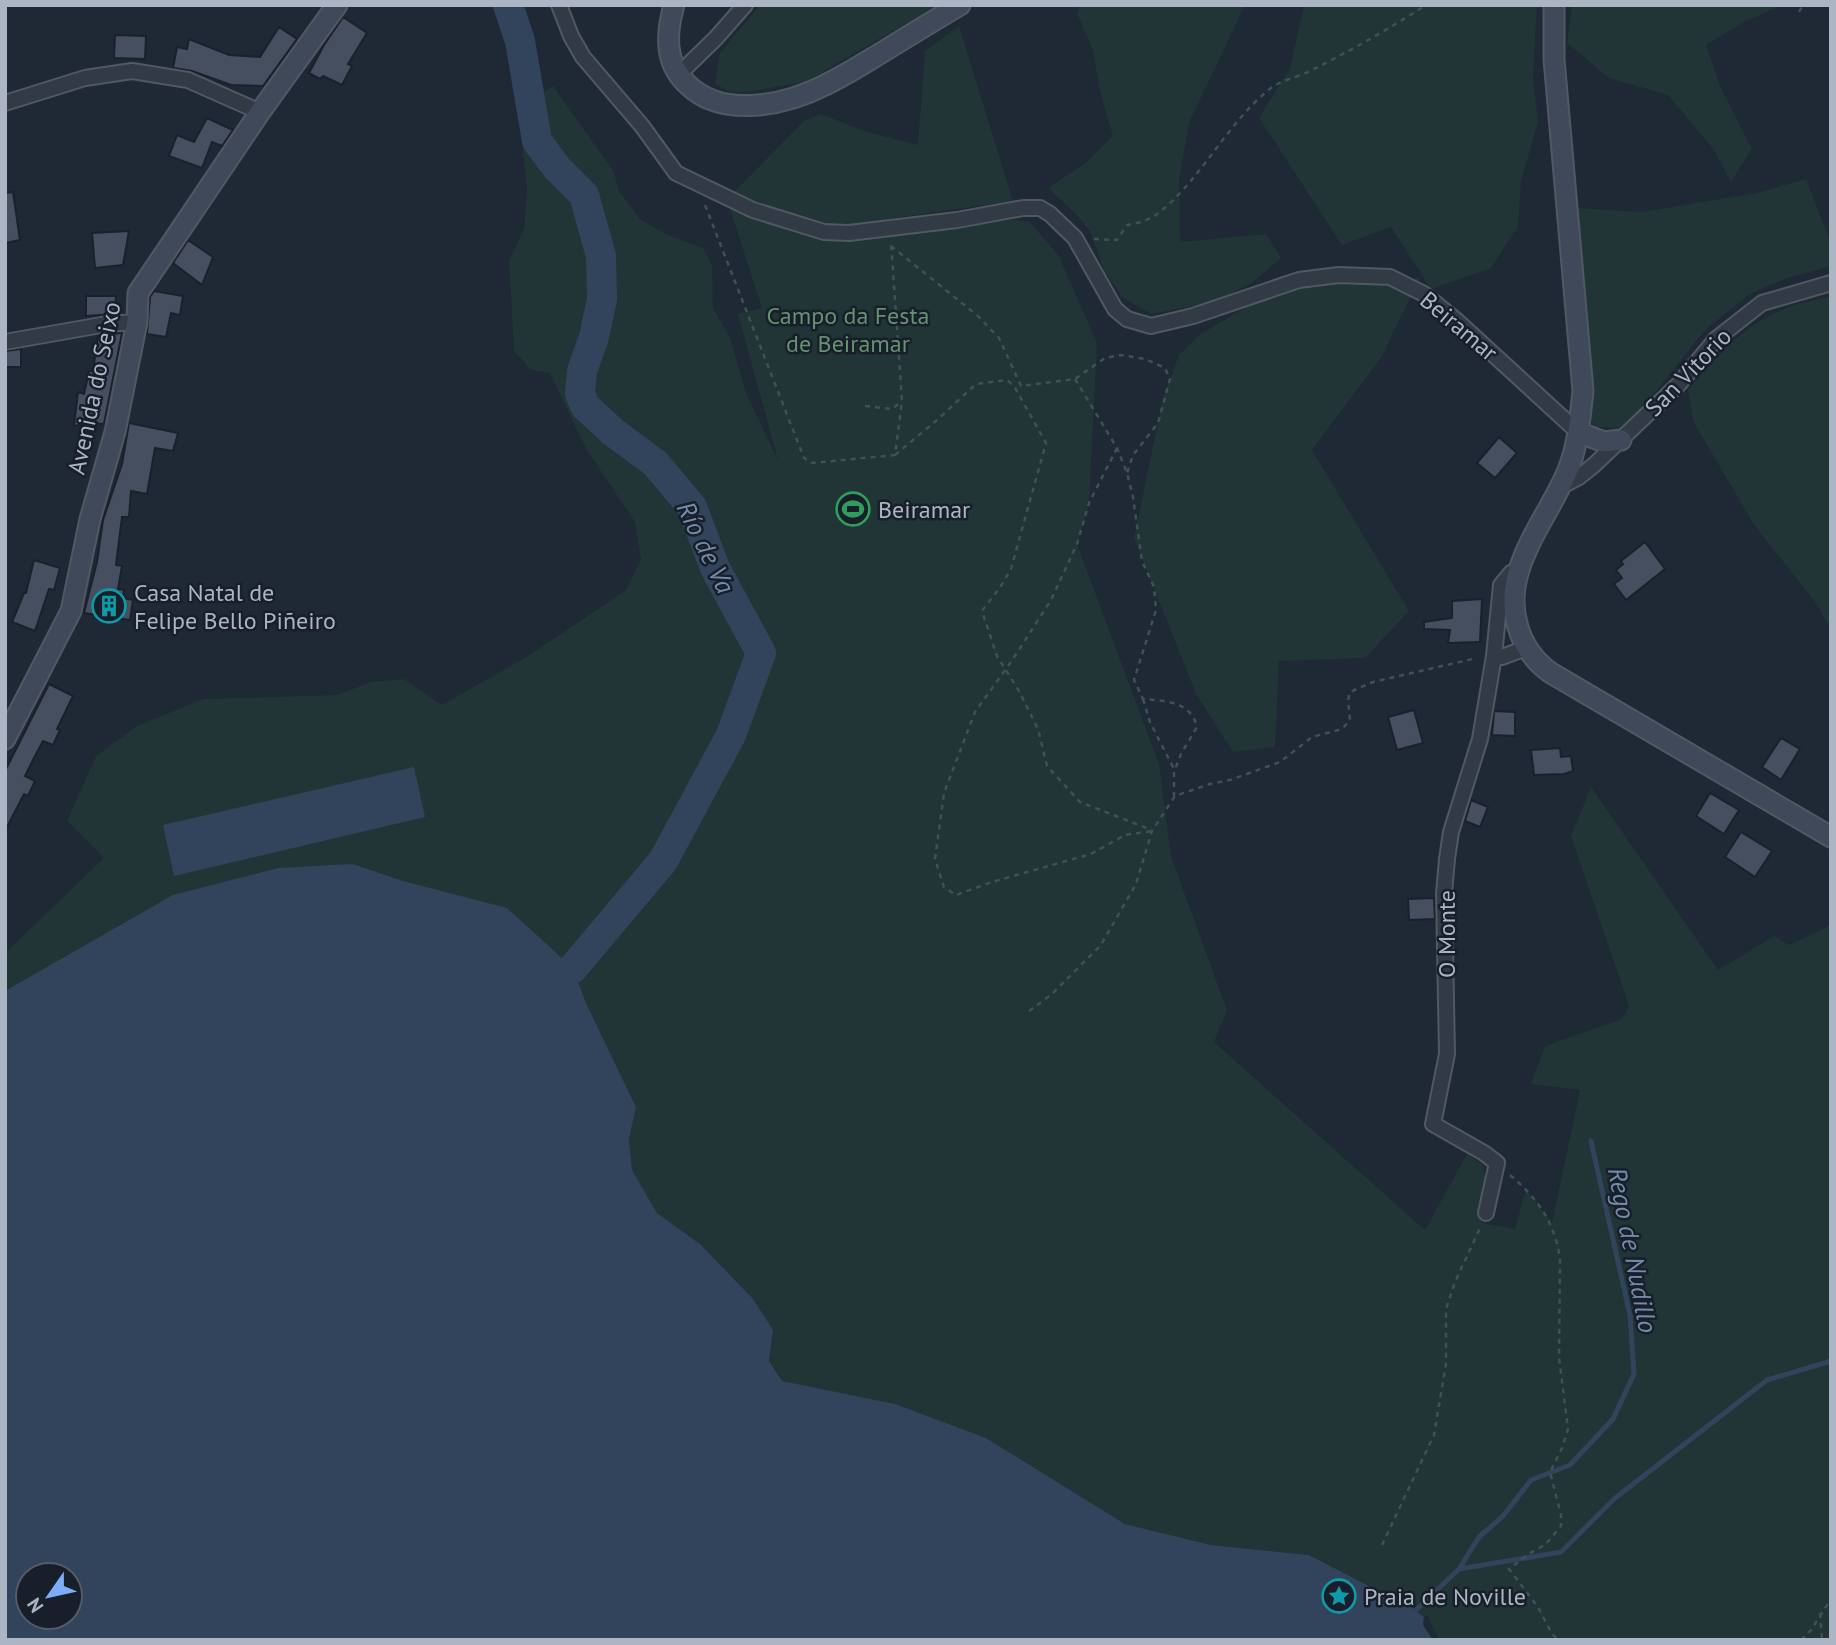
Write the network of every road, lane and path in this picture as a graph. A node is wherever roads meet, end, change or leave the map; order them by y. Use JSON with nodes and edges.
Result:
{"nodes":[{"id":1,"x":337,"y":5,"type":"edge"},
{"id":2,"x":559,"y":5,"type":"edge"},
{"id":3,"x":674,"y":5,"type":"edge"},
{"id":4,"x":745,"y":5,"type":"edge"},
{"id":5,"x":960,"y":5,"type":"edge"},
{"id":6,"x":1426,"y":5,"type":"edge"},
{"id":7,"x":1554,"y":5,"type":"edge"},
{"id":8,"x":1803,"y":5,"type":"edge"},
{"id":9,"x":1799,"y":12,"type":"dead end"},
{"id":10,"x":678,"y":75,"type":"junction"},
{"id":11,"x":5,"y":103,"type":"edge"},
{"id":12,"x":260,"y":112,"type":"junction"},
{"id":13,"x":697,"y":185,"type":"junction"},
{"id":14,"x":886,"y":233,"type":"junction"},
{"id":15,"x":1076,"y":238,"type":"junction"},
{"id":16,"x":892,"y":246,"type":"junction"},
{"id":17,"x":1831,"y":283,"type":"edge"},
{"id":18,"x":136,"y":322,"type":"junction"},
{"id":19,"x":5,"y":342,"type":"edge"},
{"id":20,"x":1075,"y":379,"type":"junction"},
{"id":21,"x":902,"y":401,"type":"junction"},
{"id":22,"x":866,"y":406,"type":"dead end"},
{"id":23,"x":1578,"y":432,"type":"junction"},
{"id":24,"x":1621,"y":440,"type":"junction"},
{"id":25,"x":1116,"y":448,"type":"junction"},
{"id":26,"x":895,"y":454,"type":"junction"},
{"id":27,"x":1127,"y":473,"type":"junction"},
{"id":28,"x":1560,"y":486,"type":"junction"},
{"id":29,"x":1518,"y":570,"type":"junction"},
{"id":30,"x":1526,"y":648,"type":"junction"},
{"id":31,"x":1494,"y":656,"type":"junction"},
{"id":32,"x":1004,"y":671,"type":"junction"},
{"id":33,"x":1143,"y":699,"type":"junction"},
{"id":34,"x":5,"y":739,"type":"edge"},
{"id":35,"x":1174,"y":772,"type":"junction"},
{"id":36,"x":1174,"y":796,"type":"dead end"},
{"id":37,"x":1152,"y":831,"type":"junction"},
{"id":38,"x":1831,"y":837,"type":"edge"},
{"id":39,"x":1029,"y":1011,"type":"dead end"},
{"id":40,"x":1497,"y":1163,"type":"junction"},
{"id":41,"x":1486,"y":1213,"type":"joint"},
{"id":42,"x":1382,"y":1545,"type":"dead end"},
{"id":43,"x":1831,"y":1599,"type":"edge"},
{"id":44,"x":1820,"y":1613,"type":"junction"},
{"id":45,"x":1559,"y":1640,"type":"edge"},
{"id":46,"x":1801,"y":1640,"type":"edge"},
{"id":47,"x":1822,"y":1640,"type":"edge"}],
"edges":[{"from":1,"to":12,"type":"street","name":"Avenida do Seixo"},
{"from":2,"to":13,"type":"street","name":"Beiramar"},
{"from":3,"to":10,"type":"street"},
{"from":4,"to":10,"type":"street"},
{"from":5,"to":10,"type":"street"},
{"from":6,"to":15,"type":"path"},
{"from":7,"to":23,"type":"street"},
{"from":8,"to":9,"type":"path"},
{"from":11,"to":12,"type":"street"},
{"from":12,"to":18,"type":"street","name":"Avenida do Seixo"},
{"from":13,"to":14,"type":"street","name":"Beiramar"},
{"from":13,"to":26,"type":"path"},
{"from":14,"to":15,"type":"street","name":"Beiramar"},
{"from":14,"to":16,"type":"path"},
{"from":14,"to":16,"type":"path"},
{"from":15,"to":23,"type":"street","name":"Beiramar"},
{"from":16,"to":20,"type":"path"},
{"from":16,"to":21,"type":"path"},
{"from":17,"to":24,"type":"street","name":"San Vitorio"},
{"from":18,"to":19,"type":"street"},
{"from":18,"to":34,"type":"street","name":"Avenida do Seixo"},
{"from":20,"to":25,"type":"path"},
{"from":20,"to":27,"type":"path"},
{"from":21,"to":22,"type":"path"},
{"from":21,"to":26,"type":"path"},
{"from":23,"to":24,"type":"street"},
{"from":23,"to":28,"type":"street"},
{"from":24,"to":28,"type":"street","name":"San Vitorio"},
{"from":25,"to":27,"type":"path"},
{"from":25,"to":32,"type":"path"},
{"from":26,"to":32,"type":"path"},
{"from":27,"to":33,"type":"path"},
{"from":28,"to":29,"type":"street"},
{"from":29,"to":30,"type":"street"},
{"from":29,"to":31,"type":"street"},
{"from":30,"to":31,"type":"street"},
{"from":30,"to":38,"type":"street"},
{"from":31,"to":37,"type":"path"},
{"from":31,"to":40,"type":"street","name":"O Monte"},
{"from":32,"to":37,"type":"path"},
{"from":32,"to":37,"type":"path"},
{"from":33,"to":35,"type":"path"},
{"from":33,"to":35,"type":"path"},
{"from":35,"to":36,"type":"path"},
{"from":37,"to":39,"type":"path"},
{"from":40,"to":41,"type":"street"},
{"from":40,"to":45,"type":"path"},
{"from":41,"to":42,"type":"path"},
{"from":43,"to":44,"type":"path"},
{"from":44,"to":46,"type":"path"},
{"from":44,"to":47,"type":"path"}]}
